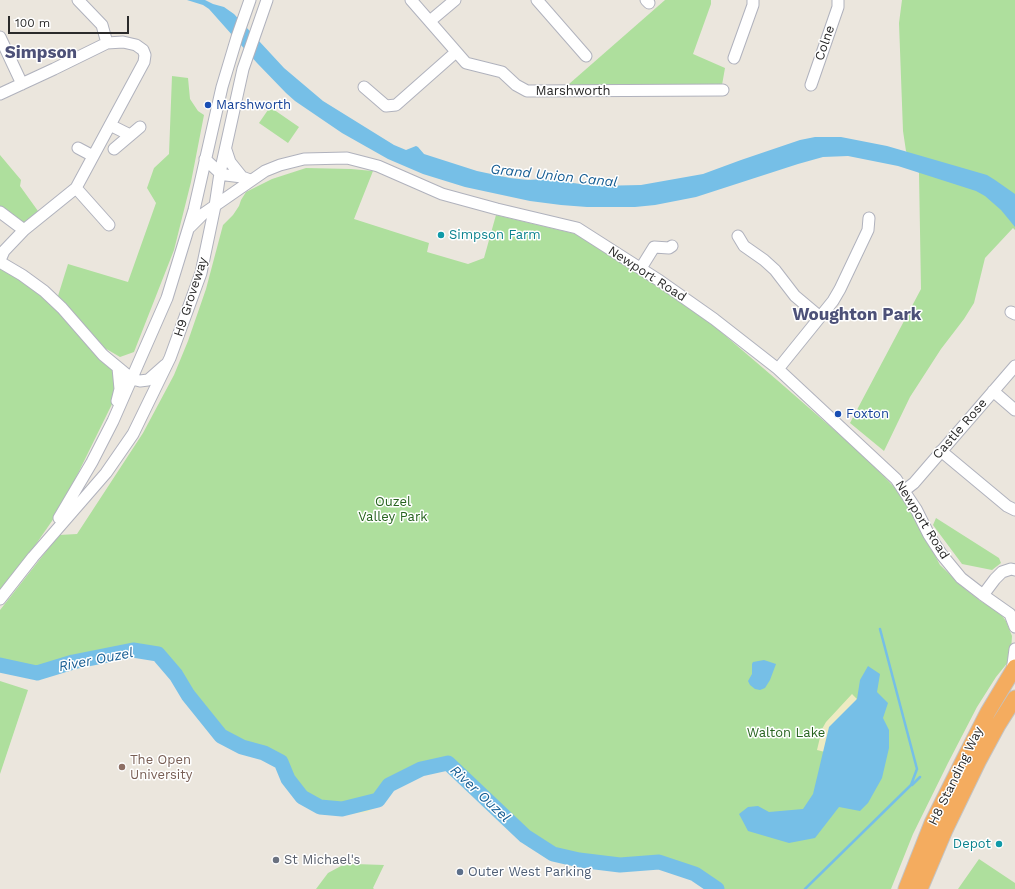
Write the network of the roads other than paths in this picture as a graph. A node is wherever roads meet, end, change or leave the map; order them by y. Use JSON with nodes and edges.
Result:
{"nodes":[{"id":1,"x":78,"y":0,"type":"edge"},
{"id":2,"x":250,"y":0,"type":"edge"},
{"id":3,"x":411,"y":0,"type":"edge"},
{"id":4,"x":455,"y":0,"type":"edge"},
{"id":5,"x":537,"y":0,"type":"edge"},
{"id":6,"x":753,"y":0,"type":"edge"},
{"id":7,"x":838,"y":0,"type":"edge"},
{"id":8,"x":265,"y":5,"type":"edge"},
{"id":9,"x":430,"y":21,"type":"junction"},
{"id":10,"x":0,"y":36,"type":"edge"},
{"id":11,"x":107,"y":43,"type":"junction"},
{"id":12,"x":456,"y":52,"type":"junction"},
{"id":13,"x":586,"y":56,"type":"dead end"},
{"id":14,"x":734,"y":58,"type":"dead end"},
{"id":15,"x":22,"y":84,"type":"junction"},
{"id":16,"x":811,"y":85,"type":"dead end"},
{"id":17,"x":364,"y":87,"type":"dead end"},
{"id":18,"x":723,"y":90,"type":"dead end"},
{"id":19,"x":0,"y":94,"type":"edge"},
{"id":20,"x":110,"y":125,"type":"junction"},
{"id":21,"x":140,"y":127,"type":"dead end"},
{"id":22,"x":130,"y":135,"type":"junction"},
{"id":23,"x":78,"y":148,"type":"dead end"},
{"id":24,"x":114,"y":149,"type":"dead end"},
{"id":25,"x":226,"y":149,"type":"junction"},
{"id":26,"x":93,"y":156,"type":"junction"},
{"id":27,"x":205,"y":159,"type":"junction"},
{"id":28,"x":220,"y":173,"type":"junction"},
{"id":29,"x":246,"y":178,"type":"junction"},
{"id":30,"x":76,"y":188,"type":"junction"},
{"id":31,"x":215,"y":206,"type":"junction"},
{"id":32,"x":0,"y":212,"type":"edge"},
{"id":33,"x":869,"y":218,"type":"dead end"},
{"id":34,"x":109,"y":225,"type":"dead end"},
{"id":35,"x":190,"y":227,"type":"junction"},
{"id":36,"x":24,"y":230,"type":"junction"},
{"id":37,"x":738,"y":236,"type":"dead end"},
{"id":38,"x":672,"y":246,"type":"dead end"},
{"id":39,"x":0,"y":261,"type":"edge"},
{"id":40,"x":641,"y":268,"type":"junction"},
{"id":41,"x":820,"y":317,"type":"junction"},
{"id":42,"x":170,"y":358,"type":"junction"},
{"id":43,"x":115,"y":364,"type":"junction"},
{"id":44,"x":1015,"y":366,"type":"edge"},
{"id":45,"x":137,"y":368,"type":"junction"},
{"id":46,"x":778,"y":368,"type":"junction"},
{"id":47,"x":132,"y":379,"type":"junction"},
{"id":48,"x":144,"y":381,"type":"junction"},
{"id":49,"x":993,"y":391,"type":"junction"},
{"id":50,"x":150,"y":401,"type":"junction"},
{"id":51,"x":1015,"y":410,"type":"edge"},
{"id":52,"x":941,"y":451,"type":"junction"},
{"id":53,"x":92,"y":462,"type":"junction"},
{"id":54,"x":905,"y":490,"type":"junction"},
{"id":55,"x":1015,"y":510,"type":"edge"},
{"id":56,"x":33,"y":556,"type":"junction"},
{"id":57,"x":1015,"y":570,"type":"edge"},
{"id":58,"x":983,"y":595,"type":"junction"},
{"id":59,"x":0,"y":599,"type":"edge"},
{"id":60,"x":1013,"y":615,"type":"edge"},
{"id":61,"x":1015,"y":627,"type":"edge"},
{"id":62,"x":1015,"y":649,"type":"edge"},
{"id":63,"x":1014,"y":669,"type":"edge"},
{"id":64,"x":1015,"y":698,"type":"edge"},
{"id":65,"x":906,"y":889,"type":"edge"},
{"id":66,"x":920,"y":889,"type":"edge"}],
"edges":[{"from":1,"to":11,"type":"street"},
{"from":2,"to":27,"type":"street","name":"H9 Groveway"},
{"from":3,"to":9,"type":"street","name":"Marshworth"},
{"from":4,"to":9,"type":"street"},
{"from":5,"to":13,"type":"street"},
{"from":6,"to":14,"type":"street"},
{"from":7,"to":16,"type":"street","name":"Colne"},
{"from":8,"to":25,"type":"street","name":"H9 Groveway"},
{"from":9,"to":12,"type":"street","name":"Marshworth"},
{"from":10,"to":15,"type":"street"},
{"from":11,"to":15,"type":"street"},
{"from":11,"to":20,"type":"street"},
{"from":12,"to":17,"type":"street"},
{"from":12,"to":18,"type":"street","name":"Marshworth"},
{"from":15,"to":19,"type":"street"},
{"from":20,"to":22,"type":"street"},
{"from":20,"to":26,"type":"street"},
{"from":21,"to":22,"type":"street"},
{"from":22,"to":24,"type":"street"},
{"from":23,"to":26,"type":"street"},
{"from":25,"to":28,"type":"street","name":"H9 Groveway"},
{"from":25,"to":29,"type":"street"},
{"from":26,"to":30,"type":"street"},
{"from":27,"to":28,"type":"street"},
{"from":27,"to":35,"type":"street","name":"H9 Groveway"},
{"from":28,"to":29,"type":"street"},
{"from":28,"to":31,"type":"street","name":"H9 Groveway"},
{"from":29,"to":31,"type":"street","name":"Newport Road"},
{"from":29,"to":40,"type":"street","name":"Newport Road"},
{"from":30,"to":34,"type":"street"},
{"from":30,"to":36,"type":"street"},
{"from":31,"to":35,"type":"street","name":"Newport Road"},
{"from":31,"to":42,"type":"street","name":"H9 Groveway"},
{"from":32,"to":36,"type":"street"},
{"from":33,"to":41,"type":"street"},
{"from":35,"to":45,"type":"street","name":"H9 Groveway"},
{"from":36,"to":39,"type":"street"},
{"from":37,"to":41,"type":"street"},
{"from":38,"to":40,"type":"street"},
{"from":39,"to":43,"type":"street"},
{"from":40,"to":46,"type":"street","name":"Newport Road"},
{"from":41,"to":46,"type":"street"},
{"from":42,"to":48,"type":"street"},
{"from":42,"to":50,"type":"street","name":"H9 Groveway"},
{"from":43,"to":45,"type":"street"},
{"from":43,"to":47,"type":"street"},
{"from":43,"to":53,"type":"street"},
{"from":44,"to":49,"type":"street","name":"Castle Rose"},
{"from":45,"to":47,"type":"street","name":"H9 Groveway"},
{"from":45,"to":48,"type":"street"},
{"from":46,"to":54,"type":"street","name":"Newport Road"},
{"from":47,"to":48,"type":"street"},
{"from":47,"to":53,"type":"street","name":"H9 Groveway"},
{"from":48,"to":50,"type":"street"},
{"from":49,"to":51,"type":"street"},
{"from":49,"to":52,"type":"street","name":"Castle Rose"},
{"from":50,"to":56,"type":"street","name":"H9 Groveway"},
{"from":52,"to":54,"type":"street","name":"Castle Rose"},
{"from":52,"to":55,"type":"street"},
{"from":53,"to":56,"type":"street","name":"H9 Groveway"},
{"from":54,"to":58,"type":"street","name":"Newport Road"},
{"from":56,"to":59,"type":"street","name":"H9 Groveway"},
{"from":57,"to":58,"type":"street"},
{"from":58,"to":60,"type":"street","name":"Newport Road"},
{"from":60,"to":61,"type":"street","name":"Newport Road"},
{"from":62,"to":63,"type":"street"},
{"from":63,"to":65,"type":"highway","name":"H8 Standing Way"},
{"from":64,"to":66,"type":"highway","name":"H8 Standing Way"}]}
